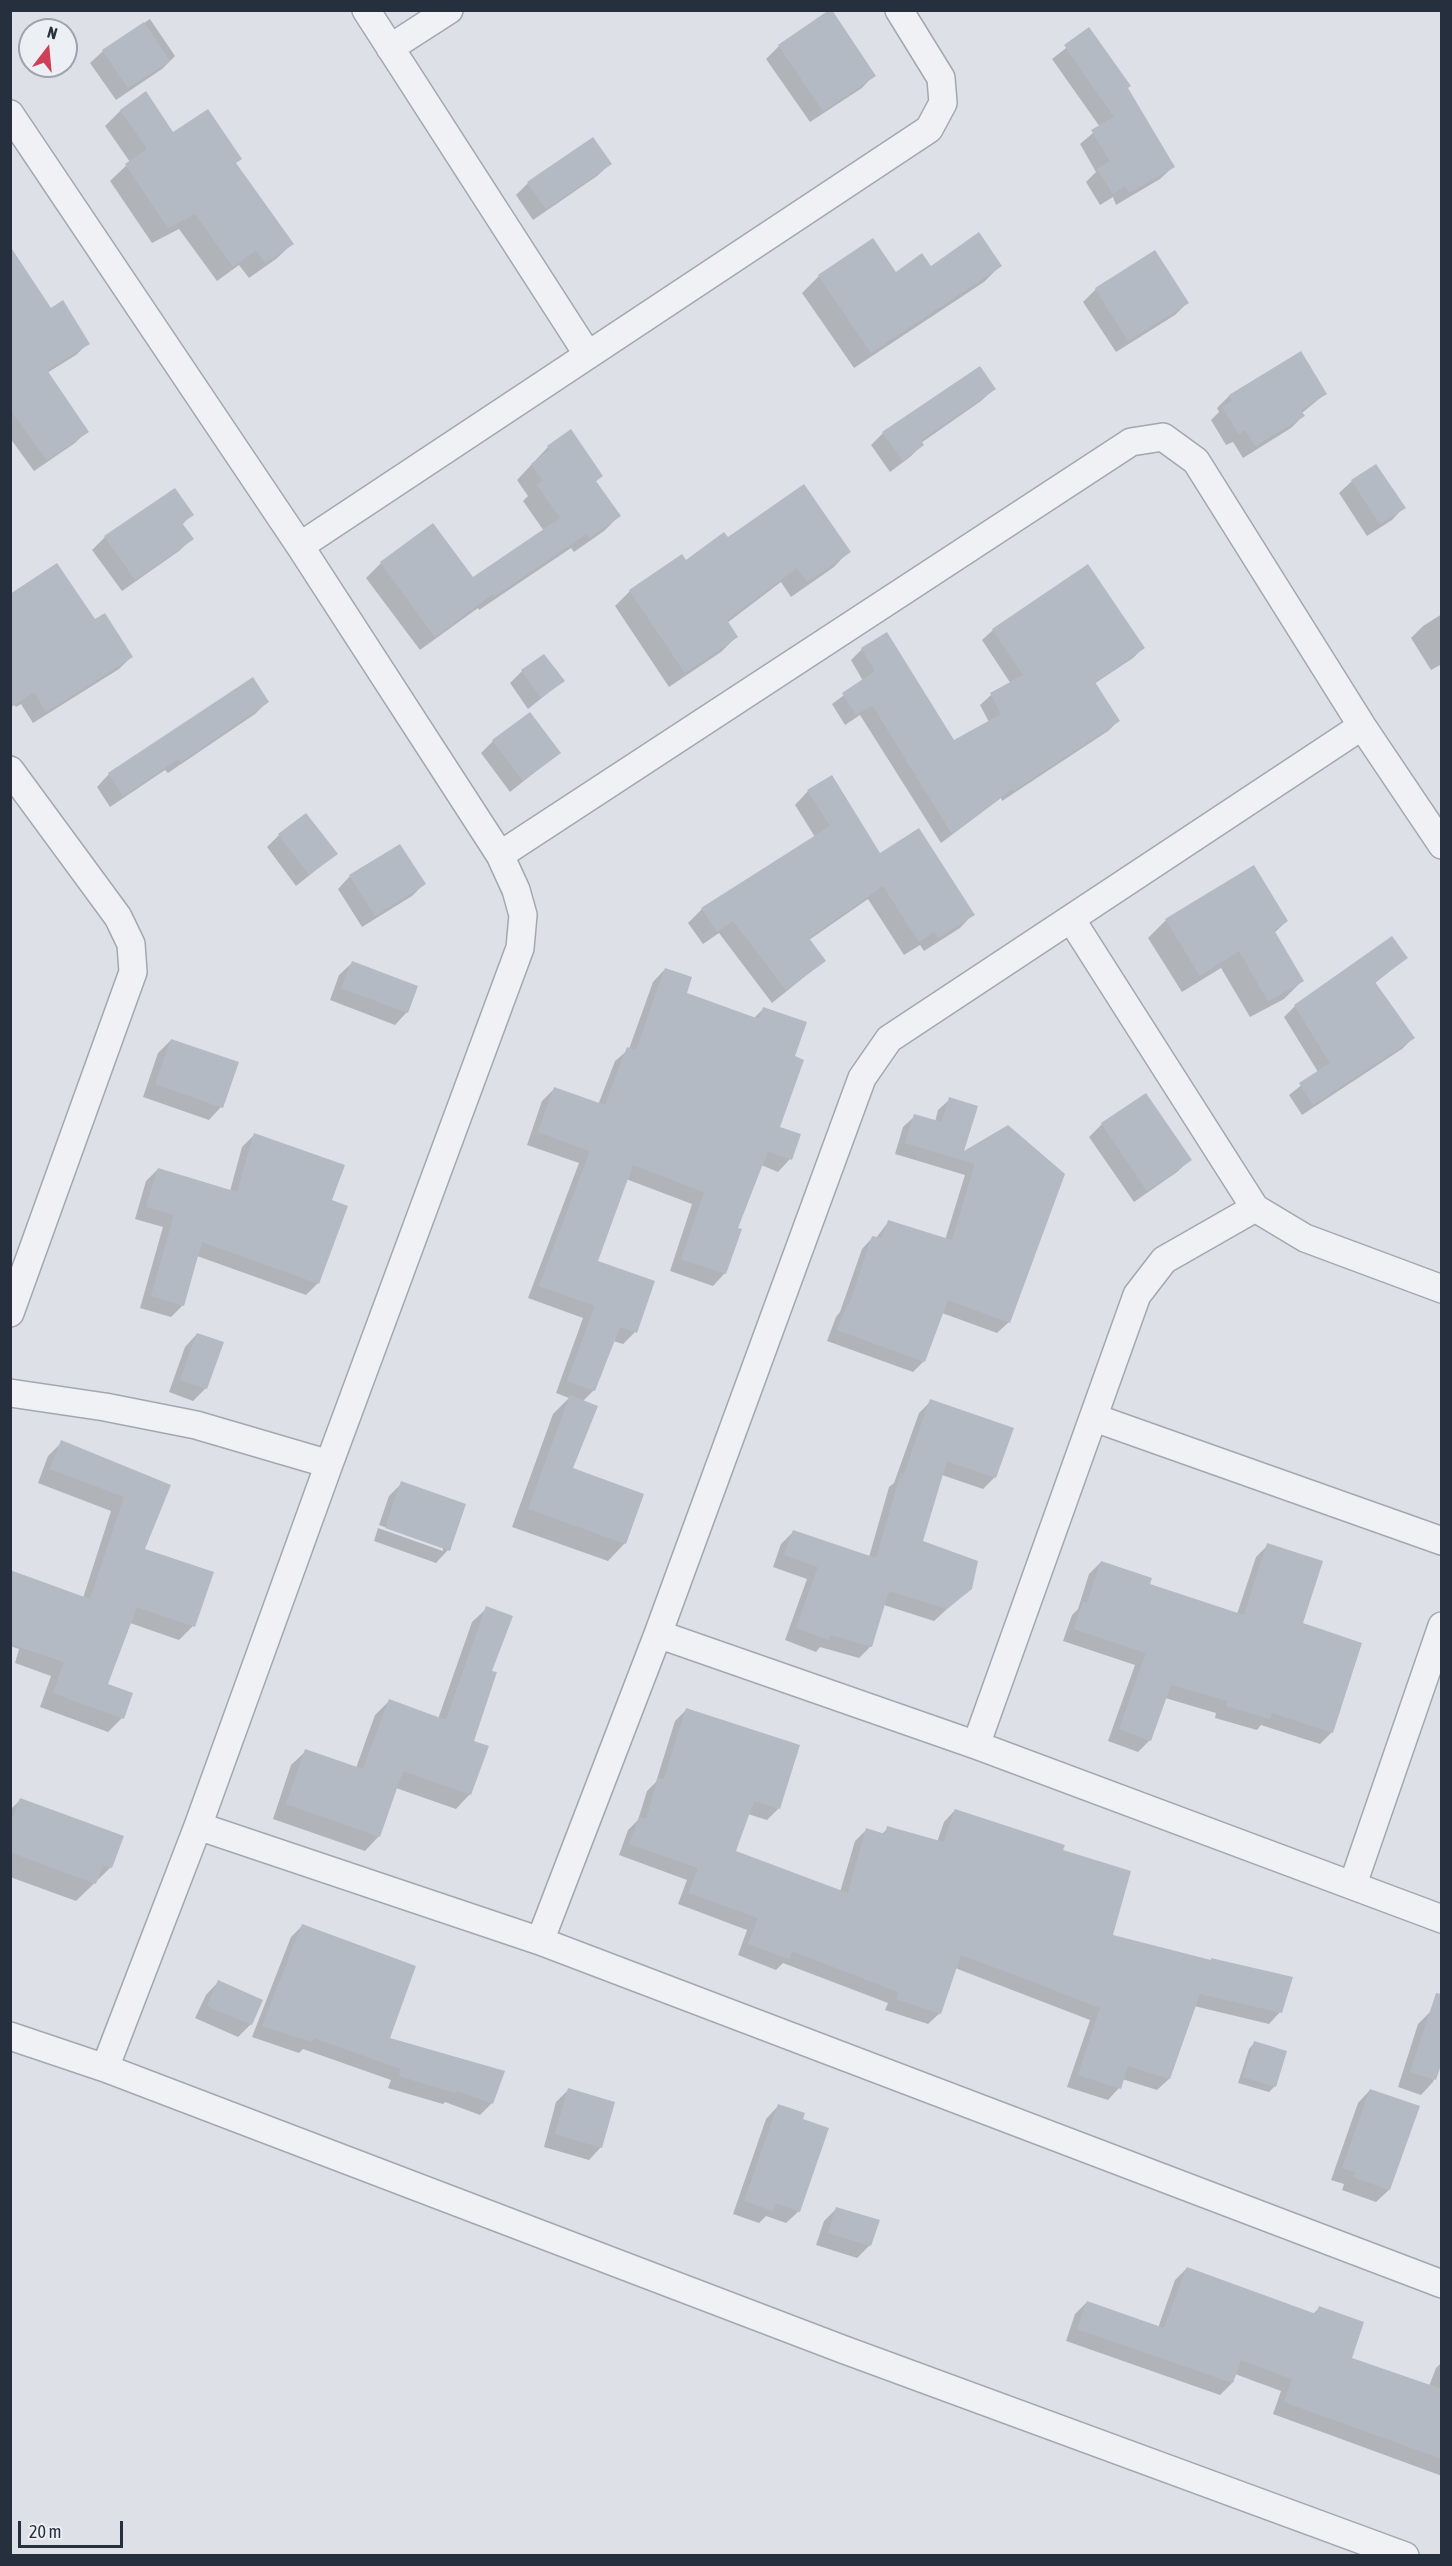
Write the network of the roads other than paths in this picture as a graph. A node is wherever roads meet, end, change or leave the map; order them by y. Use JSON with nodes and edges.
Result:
{"nodes":[{"id":1,"x":366,"y":10,"type":"edge"},
{"id":2,"x":449,"y":10,"type":"edge"},
{"id":3,"x":898,"y":10,"type":"edge"},
{"id":4,"x":390,"y":48,"type":"junction"},
{"id":5,"x":10,"y":114,"type":"edge"},
{"id":6,"x":588,"y":355,"type":"junction"},
{"id":7,"x":300,"y":546,"type":"junction"},
{"id":8,"x":1362,"y":726,"type":"junction"},
{"id":9,"x":10,"y":770,"type":"edge"},
{"id":10,"x":1442,"y":845,"type":"edge"},
{"id":11,"x":500,"y":855,"type":"junction"},
{"id":12,"x":1071,"y":919,"type":"junction"},
{"id":13,"x":1255,"y":1208,"type":"junction"},
{"id":14,"x":1442,"y":1289,"type":"edge"},
{"id":15,"x":10,"y":1313,"type":"edge"},
{"id":16,"x":10,"y":1393,"type":"edge"},
{"id":17,"x":1095,"y":1418,"type":"junction"},
{"id":18,"x":328,"y":1464,"type":"junction"},
{"id":19,"x":1442,"y":1541,"type":"edge"},
{"id":20,"x":1442,"y":1626,"type":"edge"},
{"id":21,"x":658,"y":1634,"type":"junction"},
{"id":22,"x":976,"y":1745,"type":"junction"},
{"id":23,"x":198,"y":1826,"type":"junction"},
{"id":24,"x":1353,"y":1884,"type":"junction"},
{"id":25,"x":1442,"y":1919,"type":"edge"},
{"id":26,"x":540,"y":1941,"type":"junction"},
{"id":27,"x":10,"y":2036,"type":"edge"},
{"id":28,"x":105,"y":2068,"type":"junction"},
{"id":29,"x":1442,"y":2284,"type":"edge"},
{"id":30,"x":1405,"y":2556,"type":"edge"}],
"edges":[{"from":1,"to":4,"type":"street"},
{"from":2,"to":4,"type":"street"},
{"from":3,"to":6,"type":"street"},
{"from":4,"to":6,"type":"street"},
{"from":5,"to":7,"type":"street"},
{"from":6,"to":7,"type":"street"},
{"from":7,"to":11,"type":"street"},
{"from":8,"to":10,"type":"street"},
{"from":8,"to":11,"type":"street"},
{"from":8,"to":12,"type":"street"},
{"from":9,"to":15,"type":"street"},
{"from":11,"to":18,"type":"street"},
{"from":12,"to":13,"type":"street"},
{"from":12,"to":21,"type":"street"},
{"from":13,"to":14,"type":"street"},
{"from":13,"to":17,"type":"street"},
{"from":16,"to":18,"type":"street"},
{"from":17,"to":19,"type":"street"},
{"from":17,"to":22,"type":"street"},
{"from":18,"to":23,"type":"street"},
{"from":20,"to":24,"type":"street"},
{"from":21,"to":22,"type":"street"},
{"from":21,"to":26,"type":"street"},
{"from":22,"to":24,"type":"street"},
{"from":23,"to":26,"type":"street"},
{"from":23,"to":28,"type":"street"},
{"from":24,"to":25,"type":"street"},
{"from":26,"to":29,"type":"street"},
{"from":27,"to":28,"type":"street"},
{"from":28,"to":30,"type":"street"}]}
